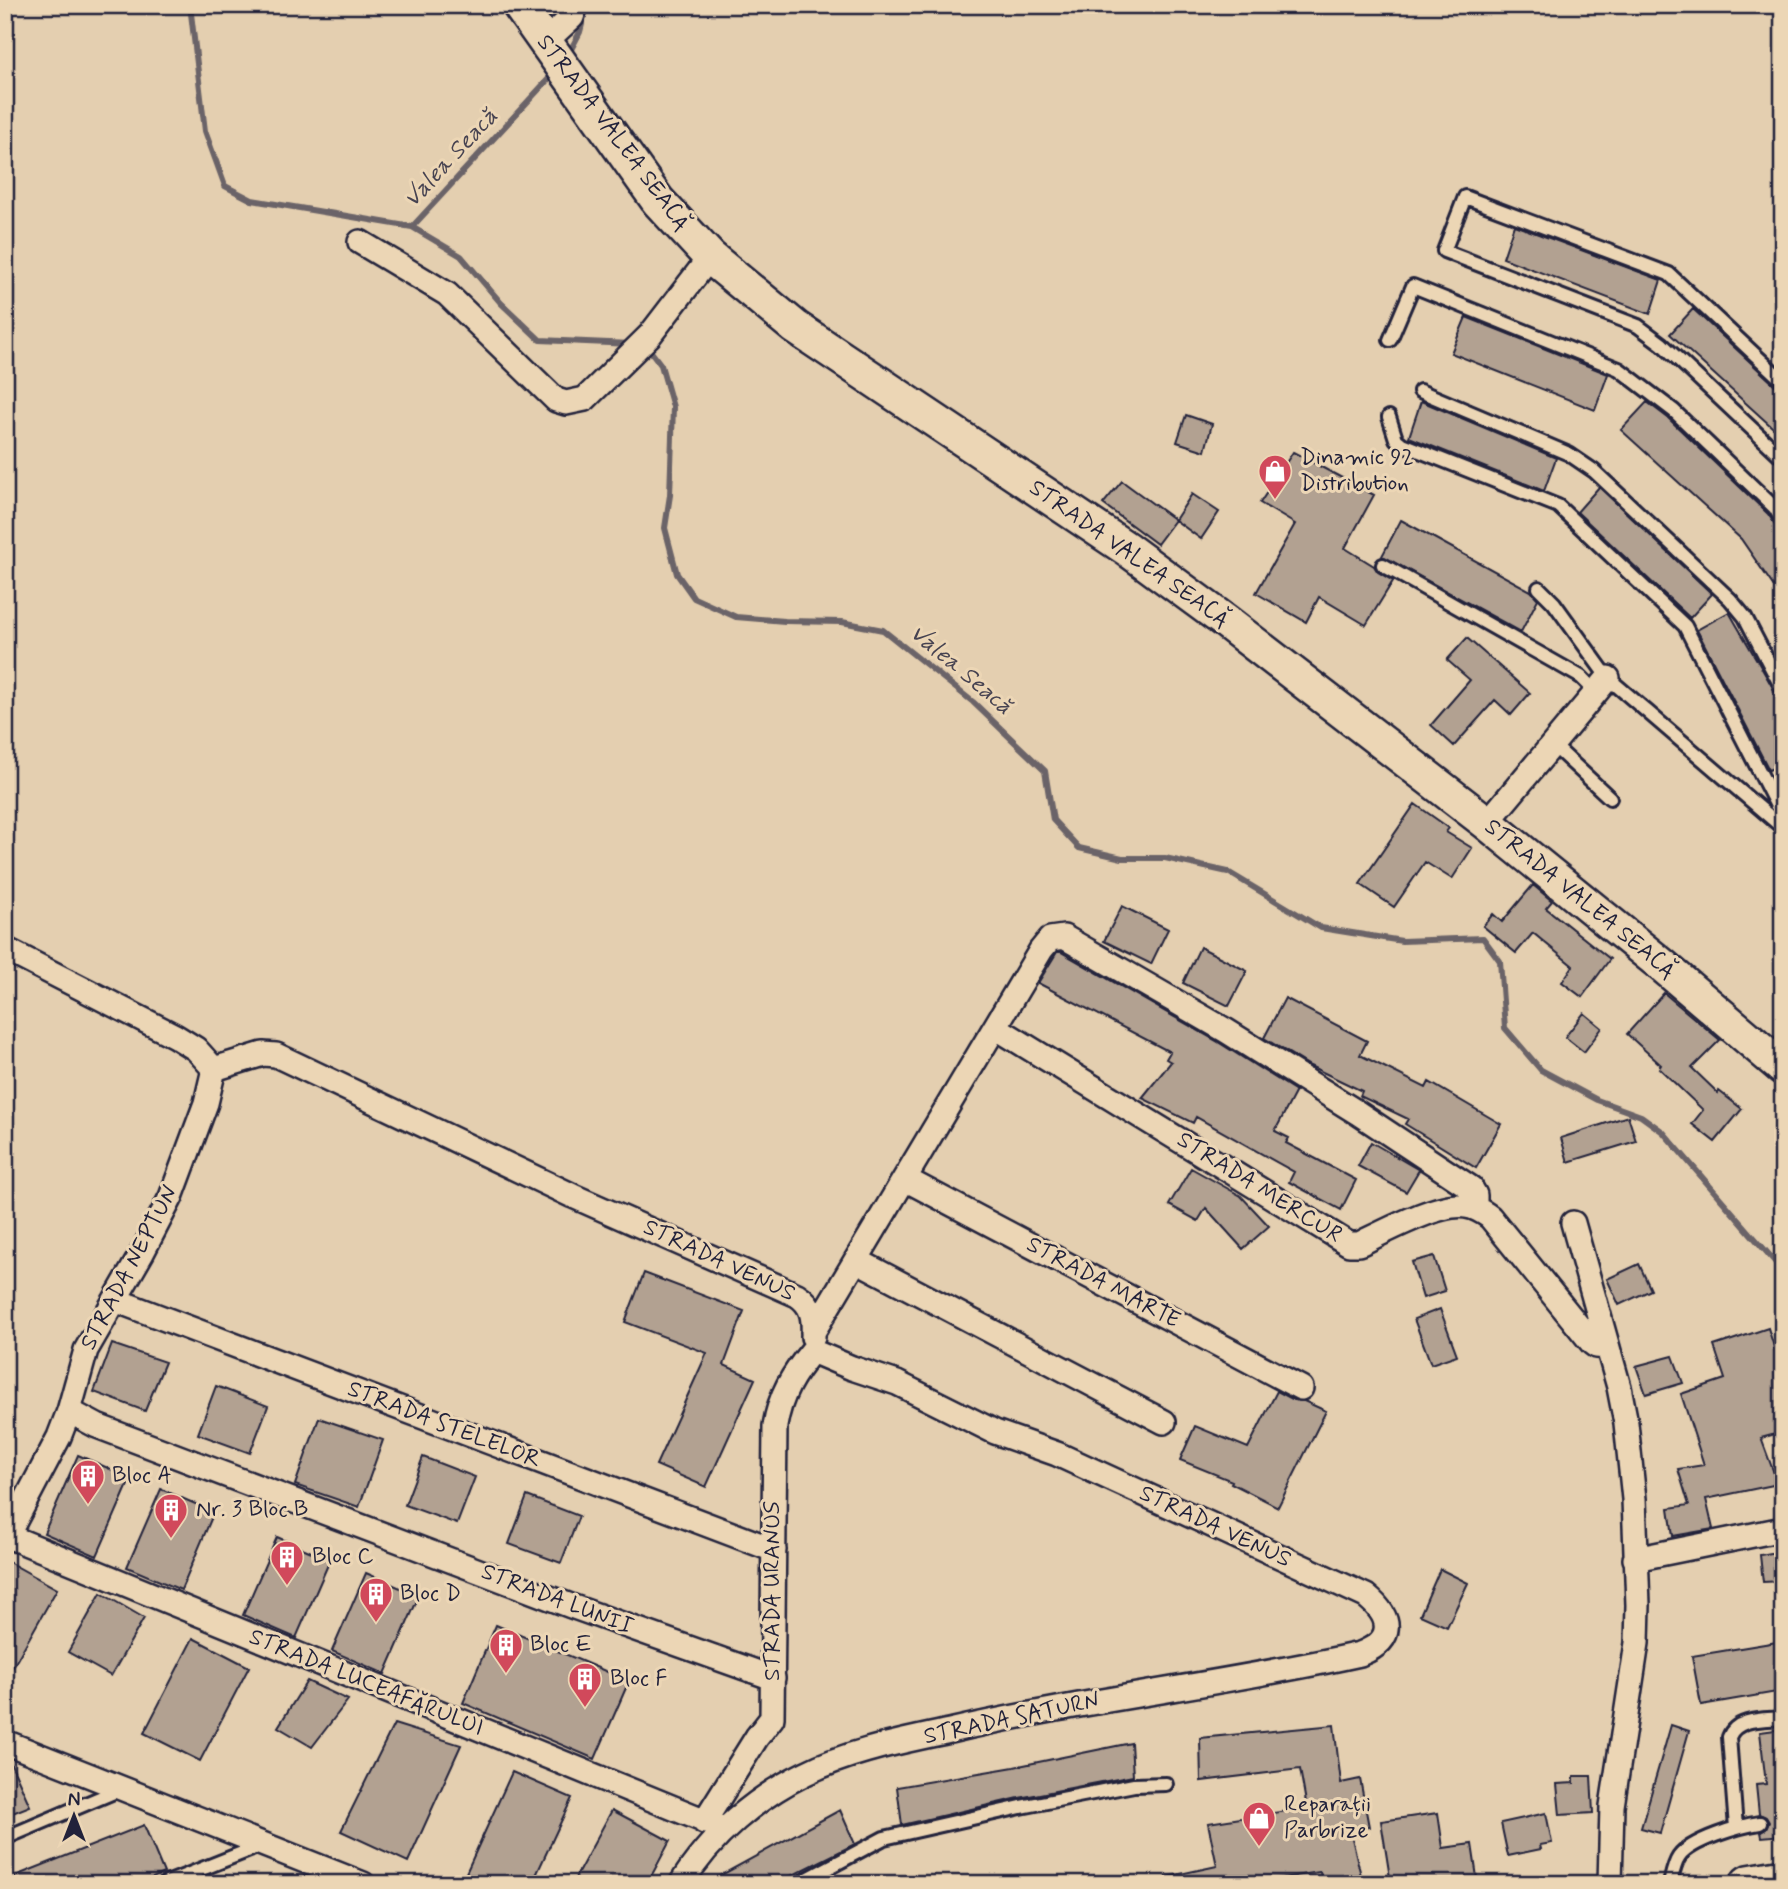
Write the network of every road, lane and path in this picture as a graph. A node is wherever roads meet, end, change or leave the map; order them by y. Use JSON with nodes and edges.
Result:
{"nodes":[{"id":1,"x":519,"y":5,"type":"edge"},
{"id":2,"x":576,"y":5,"type":"edge"},
{"id":3,"x":548,"y":46,"type":"junction"},
{"id":4,"x":360,"y":242,"type":"dead end"},
{"id":5,"x":710,"y":257,"type":"junction"},
{"id":6,"x":1390,"y":340,"type":"dead end"},
{"id":7,"x":1783,"y":381,"type":"edge"},
{"id":8,"x":1420,"y":391,"type":"dead end"},
{"id":9,"x":1390,"y":417,"type":"dead end"},
{"id":10,"x":1782,"y":456,"type":"edge"},
{"id":11,"x":1783,"y":521,"type":"edge"},
{"id":12,"x":1383,"y":565,"type":"dead end"},
{"id":13,"x":1539,"y":588,"type":"dead end"},
{"id":14,"x":1602,"y":685,"type":"junction"},
{"id":15,"x":1783,"y":690,"type":"edge"},
{"id":16,"x":1552,"y":744,"type":"junction"},
{"id":17,"x":1610,"y":798,"type":"dead end"},
{"id":18,"x":1776,"y":807,"type":"edge"},
{"id":19,"x":1487,"y":823,"type":"junction"},
{"id":20,"x":1783,"y":828,"type":"edge"},
{"id":21,"x":5,"y":949,"type":"edge"},
{"id":22,"x":995,"y":1027,"type":"junction"},
{"id":23,"x":1783,"y":1068,"type":"edge"},
{"id":24,"x":214,"y":1069,"type":"junction"},
{"id":25,"x":905,"y":1179,"type":"junction"},
{"id":26,"x":1475,"y":1208,"type":"junction"},
{"id":27,"x":1573,"y":1223,"type":"dead end"},
{"id":28,"x":856,"y":1260,"type":"junction"},
{"id":29,"x":115,"y":1300,"type":"junction"},
{"id":30,"x":813,"y":1341,"type":"junction"},
{"id":31,"x":1607,"y":1346,"type":"junction"},
{"id":32,"x":1301,"y":1388,"type":"dead end"},
{"id":33,"x":69,"y":1411,"type":"junction"},
{"id":34,"x":1164,"y":1422,"type":"dead end"},
{"id":35,"x":1783,"y":1529,"type":"edge"},
{"id":36,"x":7,"y":1538,"type":"edge"},
{"id":37,"x":774,"y":1550,"type":"junction"},
{"id":38,"x":1636,"y":1559,"type":"junction"},
{"id":39,"x":1384,"y":1638,"type":"joint"},
{"id":40,"x":773,"y":1678,"type":"junction"},
{"id":41,"x":1783,"y":1718,"type":"edge"},
{"id":42,"x":5,"y":1742,"type":"edge"},
{"id":43,"x":1166,"y":1784,"type":"dead end"},
{"id":44,"x":123,"y":1788,"type":"junction"},
{"id":45,"x":1759,"y":1823,"type":"dead end"},
{"id":46,"x":715,"y":1826,"type":"junction"},
{"id":47,"x":1736,"y":1828,"type":"junction"},
{"id":48,"x":5,"y":1838,"type":"edge"},
{"id":49,"x":264,"y":1844,"type":"junction"},
{"id":50,"x":1783,"y":1878,"type":"edge"},
{"id":51,"x":354,"y":1883,"type":"edge"},
{"id":52,"x":164,"y":1884,"type":"edge"},
{"id":53,"x":681,"y":1884,"type":"edge"},
{"id":54,"x":798,"y":1884,"type":"edge"},
{"id":55,"x":1610,"y":1884,"type":"edge"},
{"id":56,"x":1670,"y":1884,"type":"edge"},
{"id":57,"x":1749,"y":1884,"type":"edge"}],
"edges":[{"from":1,"to":3,"type":"main road","name":"STRADA VALEA SEACĂ"},
{"from":2,"to":3,"type":"street"},
{"from":3,"to":5,"type":"main road","name":"STRADA VALEA SEACĂ"},
{"from":4,"to":5,"type":"street"},
{"from":5,"to":19,"type":"main road","name":"STRADA VALEA SEACĂ"},
{"from":6,"to":11,"type":"lane"},
{"from":7,"to":10,"type":"lane"},
{"from":8,"to":15,"type":"lane"},
{"from":9,"to":18,"type":"lane"},
{"from":12,"to":14,"type":"lane"},
{"from":13,"to":14,"type":"lane"},
{"from":14,"to":16,"type":"street"},
{"from":14,"to":18,"type":"lane"},
{"from":16,"to":17,"type":"lane"},
{"from":16,"to":19,"type":"street"},
{"from":18,"to":20,"type":"lane"},
{"from":19,"to":23,"type":"main road","name":"STRADA VALEA SEACĂ"},
{"from":21,"to":24,"type":"street"},
{"from":22,"to":25,"type":"street","name":"STRADA URANUS"},
{"from":22,"to":26,"type":"street","name":"STRADA MERCUR"},
{"from":22,"to":26,"type":"street","name":"STRADA URANUS"},
{"from":24,"to":29,"type":"street","name":"STRADA NEPTUN"},
{"from":24,"to":30,"type":"street","name":"STRADA VENUS"},
{"from":25,"to":28,"type":"street","name":"STRADA URANUS"},
{"from":25,"to":32,"type":"street","name":"STRADA MARTE"},
{"from":26,"to":31,"type":"street"},
{"from":27,"to":31,"type":"street"},
{"from":28,"to":30,"type":"street","name":"STRADA URANUS"},
{"from":28,"to":34,"type":"street"},
{"from":29,"to":33,"type":"street","name":"STRADA NEPTUN"},
{"from":29,"to":37,"type":"street","name":"STRADA STELELOR"},
{"from":30,"to":37,"type":"street","name":"STRADA URANUS"},
{"from":30,"to":39,"type":"street","name":"STRADA VENUS"},
{"from":31,"to":38,"type":"street"},
{"from":33,"to":36,"type":"street","name":"STRADA NEPTUN"},
{"from":33,"to":40,"type":"street","name":"STRADA LUNII"},
{"from":35,"to":38,"type":"street"},
{"from":36,"to":46,"type":"street","name":"STRADA LUCEAFĂRULUI"},
{"from":37,"to":40,"type":"street","name":"STRADA URANUS"},
{"from":38,"to":55,"type":"street"},
{"from":39,"to":46,"type":"street","name":"STRADA SATURN"},
{"from":40,"to":46,"type":"street","name":"STRADA URANUS"},
{"from":41,"to":47,"type":"lane"},
{"from":42,"to":44,"type":"street"},
{"from":43,"to":54,"type":"lane"},
{"from":44,"to":48,"type":"lane"},
{"from":44,"to":49,"type":"street"},
{"from":45,"to":47,"type":"lane"},
{"from":46,"to":53,"type":"street","name":"STRADA SATURN"},
{"from":47,"to":56,"type":"lane"},
{"from":49,"to":51,"type":"street"},
{"from":49,"to":52,"type":"lane"},
{"from":50,"to":57,"type":"main road"}]}
